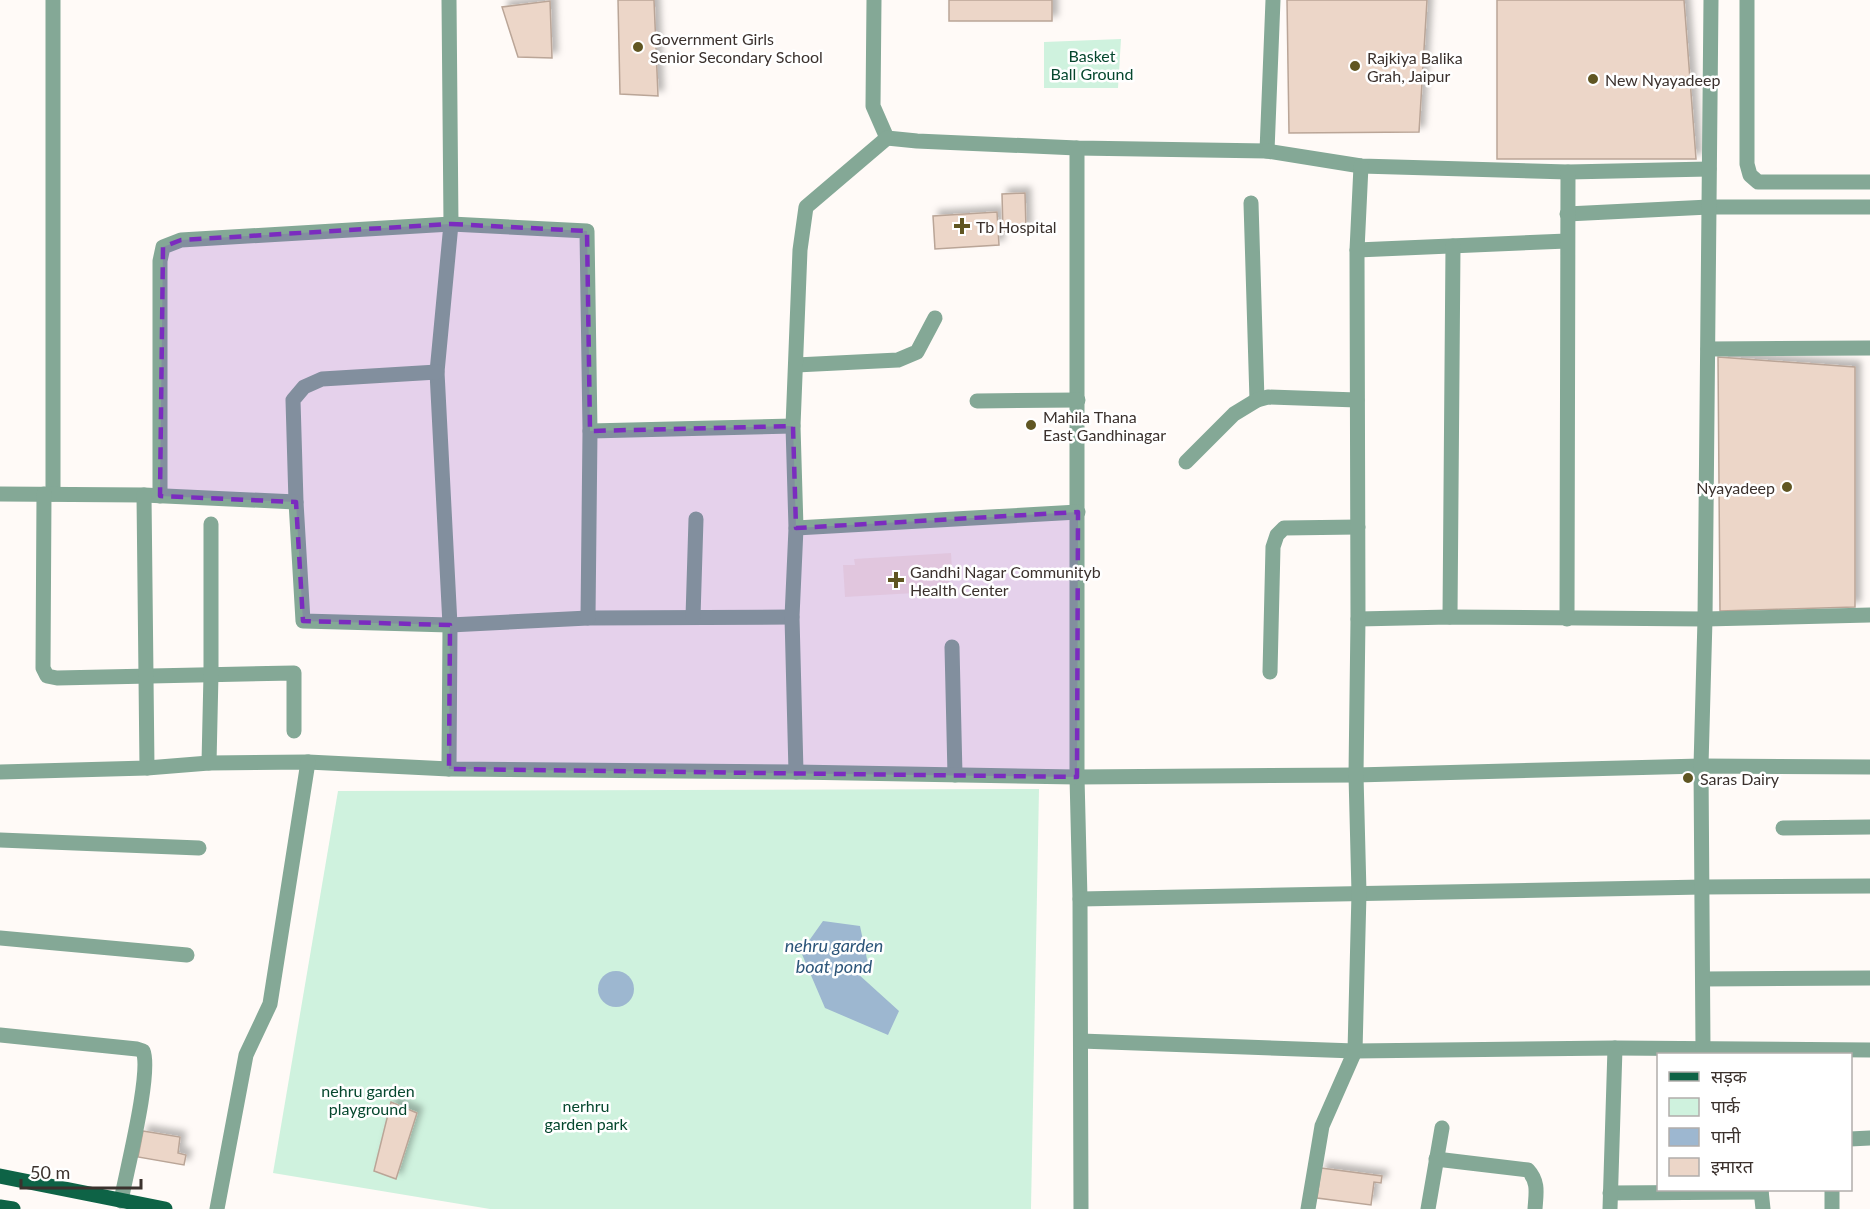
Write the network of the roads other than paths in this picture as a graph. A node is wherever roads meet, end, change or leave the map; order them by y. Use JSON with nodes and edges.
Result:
{"nodes":[{"id":1,"x":53,"y":0,"type":"edge"},
{"id":2,"x":449,"y":0,"type":"edge"},
{"id":3,"x":874,"y":0,"type":"edge"},
{"id":4,"x":1273,"y":0,"type":"edge"},
{"id":5,"x":1711,"y":0,"type":"edge"},
{"id":6,"x":1747,"y":0,"type":"edge"},
{"id":7,"x":887,"y":138,"type":"junction"},
{"id":8,"x":1077,"y":148,"type":"junction"},
{"id":9,"x":1267,"y":151,"type":"junction"},
{"id":10,"x":1361,"y":166,"type":"junction"},
{"id":11,"x":1710,"y":170,"type":"junction"},
{"id":12,"x":1568,"y":172,"type":"junction"},
{"id":13,"x":1870,"y":182,"type":"edge"},
{"id":14,"x":1251,"y":203,"type":"dead end"},
{"id":15,"x":1709,"y":207,"type":"junction"},
{"id":16,"x":1870,"y":207,"type":"edge"},
{"id":17,"x":1567,"y":214,"type":"junction"},
{"id":18,"x":451,"y":224,"type":"junction"},
{"id":19,"x":1567,"y":241,"type":"junction"},
{"id":20,"x":1453,"y":246,"type":"junction"},
{"id":21,"x":1357,"y":250,"type":"junction"},
{"id":22,"x":935,"y":318,"type":"dead end"},
{"id":23,"x":1870,"y":348,"type":"edge"},
{"id":24,"x":1708,"y":349,"type":"junction"},
{"id":25,"x":796,"y":365,"type":"junction"},
{"id":26,"x":437,"y":372,"type":"junction"},
{"id":27,"x":1078,"y":400,"type":"junction"},
{"id":28,"x":1257,"y":400,"type":"junction"},
{"id":29,"x":1357,"y":400,"type":"junction"},
{"id":30,"x":977,"y":401,"type":"dead end"},
{"id":31,"x":793,"y":426,"type":"junction"},
{"id":32,"x":590,"y":431,"type":"junction"},
{"id":33,"x":1186,"y":462,"type":"dead end"},
{"id":34,"x":0,"y":494,"type":"edge"},
{"id":35,"x":49,"y":494,"type":"junction"},
{"id":36,"x":152,"y":496,"type":"junction"},
{"id":37,"x":296,"y":502,"type":"junction"},
{"id":38,"x":1078,"y":512,"type":"junction"},
{"id":39,"x":696,"y":519,"type":"dead end"},
{"id":40,"x":211,"y":524,"type":"dead end"},
{"id":41,"x":1358,"y":527,"type":"junction"},
{"id":42,"x":796,"y":528,"type":"junction"},
{"id":43,"x":1870,"y":615,"type":"edge"},
{"id":44,"x":693,"y":617,"type":"junction"},
{"id":45,"x":792,"y":617,"type":"junction"},
{"id":46,"x":1450,"y":617,"type":"junction"},
{"id":47,"x":588,"y":618,"type":"junction"},
{"id":48,"x":1358,"y":619,"type":"junction"},
{"id":49,"x":1567,"y":619,"type":"junction"},
{"id":50,"x":1705,"y":619,"type":"junction"},
{"id":51,"x":450,"y":625,"type":"junction"},
{"id":52,"x":952,"y":647,"type":"dead end"},
{"id":53,"x":1270,"y":672,"type":"dead end"},
{"id":54,"x":211,"y":674,"type":"junction"},
{"id":55,"x":146,"y":675,"type":"junction"},
{"id":56,"x":294,"y":731,"type":"dead end"},
{"id":57,"x":308,"y":762,"type":"junction"},
{"id":58,"x":209,"y":763,"type":"junction"},
{"id":59,"x":1701,"y":766,"type":"junction"},
{"id":60,"x":1870,"y":767,"type":"edge"},
{"id":61,"x":147,"y":768,"type":"junction"},
{"id":62,"x":449,"y":769,"type":"junction"},
{"id":63,"x":0,"y":772,"type":"edge"},
{"id":64,"x":796,"y":772,"type":"junction"},
{"id":65,"x":955,"y":776,"type":"junction"},
{"id":66,"x":1356,"y":776,"type":"junction"},
{"id":67,"x":1077,"y":777,"type":"junction"},
{"id":68,"x":1870,"y":827,"type":"edge"},
{"id":69,"x":1783,"y":828,"type":"dead end"},
{"id":70,"x":0,"y":840,"type":"edge"},
{"id":71,"x":199,"y":848,"type":"dead end"},
{"id":72,"x":1870,"y":886,"type":"edge"},
{"id":73,"x":1703,"y":887,"type":"junction"},
{"id":74,"x":1359,"y":893,"type":"junction"},
{"id":75,"x":1080,"y":899,"type":"junction"},
{"id":76,"x":0,"y":938,"type":"edge"},
{"id":77,"x":187,"y":955,"type":"dead end"},
{"id":78,"x":1870,"y":978,"type":"edge"},
{"id":79,"x":1703,"y":979,"type":"junction"},
{"id":80,"x":0,"y":1035,"type":"edge"},
{"id":81,"x":1081,"y":1041,"type":"junction"},
{"id":82,"x":1615,"y":1048,"type":"junction"},
{"id":83,"x":1703,"y":1049,"type":"junction"},
{"id":84,"x":1870,"y":1050,"type":"edge"},
{"id":85,"x":1355,"y":1051,"type":"junction"},
{"id":86,"x":1442,"y":1128,"type":"dead end"},
{"id":87,"x":1852,"y":1138,"type":"edge"},
{"id":88,"x":1870,"y":1138,"type":"edge"},
{"id":89,"x":1436,"y":1159,"type":"junction"},
{"id":90,"x":0,"y":1176,"type":"edge"},
{"id":91,"x":1671,"y":1191,"type":"edge"},
{"id":92,"x":1761,"y":1191,"type":"edge"},
{"id":93,"x":1832,"y":1191,"type":"edge"},
{"id":94,"x":1610,"y":1193,"type":"junction"},
{"id":95,"x":121,"y":1201,"type":"junction"},
{"id":96,"x":0,"y":1207,"type":"edge"},
{"id":97,"x":13,"y":1209,"type":"edge"},
{"id":98,"x":165,"y":1209,"type":"edge"},
{"id":99,"x":217,"y":1209,"type":"edge"},
{"id":100,"x":1081,"y":1209,"type":"edge"},
{"id":101,"x":1308,"y":1209,"type":"edge"},
{"id":102,"x":1428,"y":1209,"type":"edge"},
{"id":103,"x":1535,"y":1209,"type":"edge"},
{"id":104,"x":1610,"y":1209,"type":"edge"},
{"id":105,"x":1763,"y":1209,"type":"edge"},
{"id":106,"x":1832,"y":1209,"type":"edge"}],
"edges":[{"from":1,"to":35,"type":"street"},
{"from":2,"to":18,"type":"street"},
{"from":3,"to":7,"type":"street"},
{"from":4,"to":9,"type":"street"},
{"from":5,"to":11,"type":"street"},
{"from":6,"to":13,"type":"street"},
{"from":7,"to":8,"type":"street"},
{"from":7,"to":25,"type":"street"},
{"from":8,"to":9,"type":"street"},
{"from":8,"to":27,"type":"street"},
{"from":9,"to":10,"type":"street"},
{"from":10,"to":12,"type":"street"},
{"from":10,"to":21,"type":"street"},
{"from":11,"to":12,"type":"street"},
{"from":11,"to":15,"type":"street"},
{"from":12,"to":17,"type":"street"},
{"from":14,"to":28,"type":"street"},
{"from":15,"to":16,"type":"street"},
{"from":15,"to":17,"type":"street"},
{"from":15,"to":24,"type":"street"},
{"from":17,"to":19,"type":"street"},
{"from":18,"to":26,"type":"street"},
{"from":18,"to":32,"type":"street"},
{"from":18,"to":36,"type":"street"},
{"from":19,"to":20,"type":"street"},
{"from":19,"to":49,"type":"street"},
{"from":20,"to":21,"type":"street"},
{"from":20,"to":46,"type":"street"},
{"from":21,"to":29,"type":"street"},
{"from":22,"to":25,"type":"street"},
{"from":23,"to":24,"type":"street"},
{"from":24,"to":50,"type":"street"},
{"from":25,"to":31,"type":"street"},
{"from":26,"to":37,"type":"street"},
{"from":26,"to":51,"type":"street"},
{"from":27,"to":30,"type":"street"},
{"from":27,"to":38,"type":"street"},
{"from":28,"to":29,"type":"street"},
{"from":28,"to":33,"type":"street"},
{"from":29,"to":41,"type":"street"},
{"from":31,"to":32,"type":"street"},
{"from":31,"to":42,"type":"street"},
{"from":32,"to":47,"type":"street"},
{"from":34,"to":35,"type":"street"},
{"from":35,"to":36,"type":"street"},
{"from":35,"to":55,"type":"street"},
{"from":36,"to":37,"type":"street"},
{"from":36,"to":55,"type":"street"},
{"from":37,"to":51,"type":"street"},
{"from":38,"to":42,"type":"street"},
{"from":38,"to":67,"type":"street"},
{"from":39,"to":44,"type":"street"},
{"from":40,"to":54,"type":"street"},
{"from":41,"to":48,"type":"street"},
{"from":41,"to":53,"type":"street"},
{"from":42,"to":45,"type":"street"},
{"from":43,"to":50,"type":"street"},
{"from":44,"to":45,"type":"street"},
{"from":44,"to":47,"type":"street"},
{"from":45,"to":64,"type":"street"},
{"from":46,"to":48,"type":"street"},
{"from":46,"to":49,"type":"street"},
{"from":47,"to":51,"type":"street"},
{"from":48,"to":66,"type":"street"},
{"from":49,"to":50,"type":"street"},
{"from":50,"to":59,"type":"street"},
{"from":51,"to":62,"type":"street"},
{"from":52,"to":65,"type":"street"},
{"from":54,"to":55,"type":"street"},
{"from":54,"to":56,"type":"street"},
{"from":54,"to":58,"type":"street"},
{"from":55,"to":61,"type":"street"},
{"from":57,"to":58,"type":"street"},
{"from":57,"to":62,"type":"street"},
{"from":57,"to":99,"type":"street"},
{"from":58,"to":61,"type":"street"},
{"from":59,"to":60,"type":"street"},
{"from":59,"to":66,"type":"street"},
{"from":59,"to":73,"type":"street"},
{"from":61,"to":63,"type":"street"},
{"from":62,"to":64,"type":"street"},
{"from":64,"to":65,"type":"street"},
{"from":65,"to":67,"type":"street"},
{"from":66,"to":67,"type":"street"},
{"from":66,"to":74,"type":"street"},
{"from":67,"to":75,"type":"street"},
{"from":68,"to":69,"type":"street"},
{"from":70,"to":71,"type":"street"},
{"from":72,"to":73,"type":"street"},
{"from":73,"to":74,"type":"street"},
{"from":73,"to":79,"type":"street"},
{"from":74,"to":75,"type":"street"},
{"from":74,"to":85,"type":"street"},
{"from":75,"to":81,"type":"street"},
{"from":76,"to":77,"type":"street"},
{"from":78,"to":79,"type":"street"},
{"from":79,"to":83,"type":"street"},
{"from":80,"to":95,"type":"street"},
{"from":81,"to":85,"type":"street"},
{"from":81,"to":100,"type":"street"},
{"from":82,"to":83,"type":"street"},
{"from":82,"to":85,"type":"street"},
{"from":82,"to":94,"type":"street"},
{"from":83,"to":84,"type":"street"},
{"from":85,"to":101,"type":"street"},
{"from":86,"to":89,"type":"street"},
{"from":87,"to":88,"type":"street"},
{"from":89,"to":102,"type":"street"},
{"from":89,"to":103,"type":"street"},
{"from":90,"to":95,"type":"main road"},
{"from":91,"to":92,"type":"street"},
{"from":91,"to":94,"type":"street"},
{"from":92,"to":105,"type":"street"},
{"from":93,"to":106,"type":"street"},
{"from":94,"to":104,"type":"street"},
{"from":95,"to":98,"type":"main road"},
{"from":96,"to":97,"type":"main road"}]}
